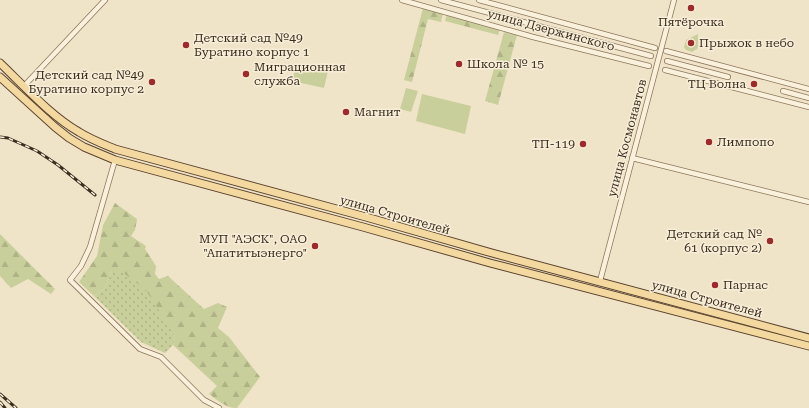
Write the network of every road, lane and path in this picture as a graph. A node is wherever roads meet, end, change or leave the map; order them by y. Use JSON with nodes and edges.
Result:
{"nodes":[{"id":1,"x":105,"y":0,"type":"edge"},
{"id":2,"x":402,"y":0,"type":"edge"},
{"id":3,"x":440,"y":0,"type":"edge"},
{"id":4,"x":479,"y":0,"type":"edge"},
{"id":5,"x":674,"y":0,"type":"edge"},
{"id":6,"x":655,"y":48,"type":"dead end"},
{"id":7,"x":666,"y":51,"type":"dead end"},
{"id":8,"x":651,"y":56,"type":"dead end"},
{"id":9,"x":667,"y":61,"type":"dead end"},
{"id":10,"x":0,"y":63,"type":"edge"},
{"id":11,"x":649,"y":66,"type":"dead end"},
{"id":12,"x":665,"y":70,"type":"dead end"},
{"id":13,"x":0,"y":77,"type":"edge"},
{"id":14,"x":728,"y":77,"type":"dead end"},
{"id":15,"x":24,"y":86,"type":"junction"},
{"id":16,"x":809,"y":89,"type":"edge"},
{"id":17,"x":783,"y":91,"type":"dead end"},
{"id":18,"x":18,"y":93,"type":"junction"},
{"id":19,"x":809,"y":98,"type":"edge"},
{"id":20,"x":809,"y":107,"type":"edge"},
{"id":21,"x":632,"y":158,"type":"junction"},
{"id":22,"x":115,"y":160,"type":"junction"},
{"id":23,"x":219,"y":178,"type":"junction"},
{"id":24,"x":216,"y":187,"type":"junction"},
{"id":25,"x":809,"y":202,"type":"edge"},
{"id":26,"x":366,"y":218,"type":"junction"},
{"id":27,"x":363,"y":227,"type":"junction"},
{"id":28,"x":600,"y":281,"type":"junction"},
{"id":29,"x":597,"y":291,"type":"junction"},
{"id":30,"x":723,"y":315,"type":"junction"},
{"id":31,"x":721,"y":324,"type":"junction"},
{"id":32,"x":809,"y":338,"type":"edge"},
{"id":33,"x":809,"y":346,"type":"edge"},
{"id":34,"x":219,"y":408,"type":"edge"}],
"edges":[{"from":1,"to":15,"type":"street"},
{"from":2,"to":11,"type":"street","name":"улица Дзержинского"},
{"from":3,"to":8,"type":"street","name":"улица Дзержинского"},
{"from":4,"to":6,"type":"street","name":"улица Дзержинского"},
{"from":5,"to":21,"type":"street","name":"улица Космонавтов"},
{"from":7,"to":16,"type":"street"},
{"from":9,"to":14,"type":"street"},
{"from":10,"to":15,"type":"main road","name":"улица Строителей"},
{"from":12,"to":20,"type":"street"},
{"from":13,"to":18,"type":"main road","name":"улица Строителей"},
{"from":15,"to":18,"type":"main road"},
{"from":15,"to":23,"type":"main road","name":"улица Строителей"},
{"from":17,"to":19,"type":"street"},
{"from":18,"to":22,"type":"main road","name":"улица Строителей"},
{"from":21,"to":25,"type":"street"},
{"from":21,"to":28,"type":"street","name":"улица Космонавтов"},
{"from":22,"to":24,"type":"main road","name":"улица Строителей"},
{"from":22,"to":34,"type":"street"},
{"from":23,"to":24,"type":"main road"},
{"from":23,"to":26,"type":"main road","name":"улица Строителей"},
{"from":24,"to":27,"type":"main road","name":"улица Строителей"},
{"from":26,"to":27,"type":"main road"},
{"from":26,"to":28,"type":"main road","name":"улица Строителей"},
{"from":27,"to":29,"type":"main road","name":"улица Строителей"},
{"from":28,"to":29,"type":"main road"},
{"from":28,"to":30,"type":"main road","name":"улица Строителей"},
{"from":29,"to":31,"type":"main road","name":"улица Строителей"},
{"from":30,"to":31,"type":"main road"},
{"from":30,"to":32,"type":"main road","name":"улица Строителей"},
{"from":31,"to":33,"type":"main road","name":"улица Строителей"}]}
